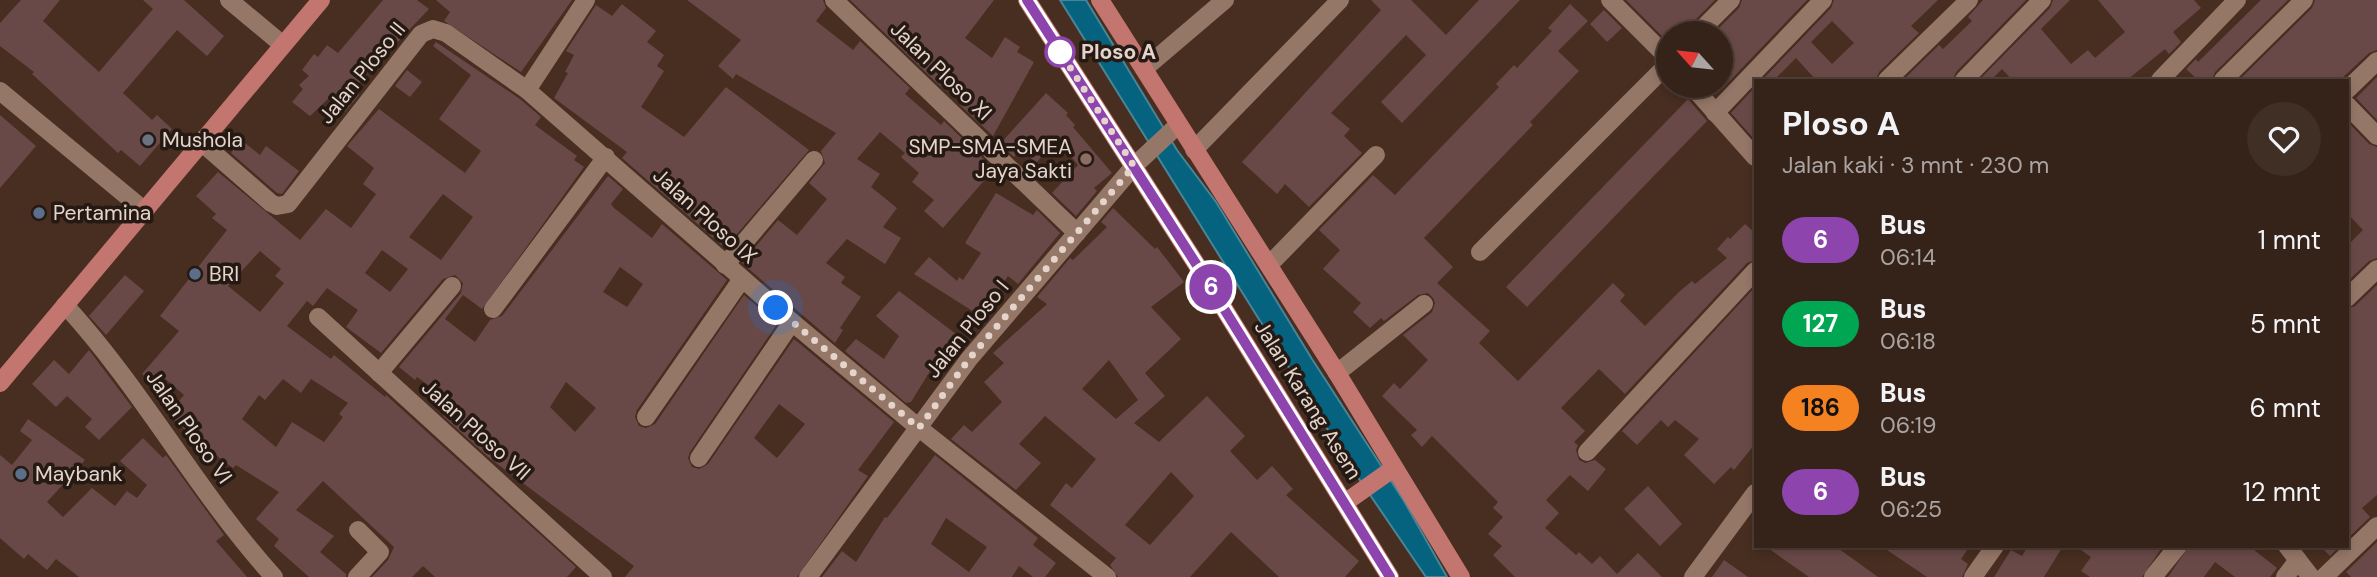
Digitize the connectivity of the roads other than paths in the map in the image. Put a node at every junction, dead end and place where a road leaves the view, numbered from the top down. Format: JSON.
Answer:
{"nodes":[{"id":1,"x":229,"y":0,"type":"edge"},
{"id":2,"x":321,"y":0,"type":"edge"},
{"id":3,"x":586,"y":0,"type":"edge"},
{"id":4,"x":834,"y":0,"type":"edge"},
{"id":5,"x":1027,"y":0,"type":"edge"},
{"id":6,"x":1225,"y":0,"type":"edge"},
{"id":7,"x":1340,"y":0,"type":"edge"},
{"id":8,"x":1610,"y":0,"type":"edge"},
{"id":9,"x":1731,"y":0,"type":"edge"},
{"id":10,"x":1823,"y":0,"type":"edge"},
{"id":11,"x":1969,"y":0,"type":"edge"},
{"id":12,"x":2042,"y":0,"type":"edge"},
{"id":13,"x":2237,"y":0,"type":"edge"},
{"id":14,"x":2304,"y":0,"type":"edge"},
{"id":15,"x":1105,"y":2,"type":"edge"},
{"id":16,"x":1710,"y":21,"type":"edge"},
{"id":17,"x":283,"y":45,"type":"junction"},
{"id":18,"x":1656,"y":46,"type":"edge"},
{"id":19,"x":2377,"y":61,"type":"edge"},
{"id":20,"x":1144,"y":69,"type":"junction"},
{"id":21,"x":1656,"y":76,"type":"edge"},
{"id":22,"x":1888,"y":79,"type":"edge"},
{"id":23,"x":1965,"y":79,"type":"edge"},
{"id":24,"x":2161,"y":79,"type":"edge"},
{"id":25,"x":2224,"y":79,"type":"edge"},
{"id":26,"x":2349,"y":88,"type":"edge"},
{"id":27,"x":527,"y":90,"type":"junction"},
{"id":28,"x":0,"y":91,"type":"edge"},
{"id":29,"x":1702,"y":98,"type":"edge"},
{"id":30,"x":2349,"y":107,"type":"edge"},
{"id":31,"x":1715,"y":113,"type":"junction"},
{"id":32,"x":1176,"y":127,"type":"junction"},
{"id":33,"x":2377,"y":136,"type":"edge"},
{"id":34,"x":201,"y":142,"type":"junction"},
{"id":35,"x":1194,"y":150,"type":"junction"},
{"id":36,"x":1376,"y":155,"type":"dead end"},
{"id":37,"x":1754,"y":156,"type":"edge"},
{"id":38,"x":606,"y":157,"type":"junction"},
{"id":39,"x":814,"y":160,"type":"dead end"},
{"id":40,"x":1138,"y":163,"type":"junction"},
{"id":41,"x":145,"y":211,"type":"junction"},
{"id":42,"x":1077,"y":233,"type":"junction"},
{"id":43,"x":1480,"y":251,"type":"dead end"},
{"id":44,"x":724,"y":265,"type":"junction"},
{"id":45,"x":1269,"y":265,"type":"junction"},
{"id":46,"x":2377,"y":269,"type":"edge"},
{"id":47,"x":1754,"y":272,"type":"edge"},
{"id":48,"x":743,"y":279,"type":"junction"},
{"id":49,"x":452,"y":286,"type":"dead end"},
{"id":50,"x":2349,"y":296,"type":"edge"},
{"id":51,"x":1424,"y":304,"type":"dead end"},
{"id":52,"x":65,"y":305,"type":"junction"},
{"id":53,"x":493,"y":309,"type":"dead end"},
{"id":54,"x":318,"y":317,"type":"dead end"},
{"id":55,"x":792,"y":322,"type":"junction"},
{"id":56,"x":379,"y":373,"type":"junction"},
{"id":57,"x":1336,"y":373,"type":"junction"},
{"id":58,"x":0,"y":383,"type":"edge"},
{"id":59,"x":646,"y":417,"type":"dead end"},
{"id":60,"x":919,"y":428,"type":"junction"},
{"id":61,"x":1587,"y":452,"type":"dead end"},
{"id":62,"x":699,"y":458,"type":"dead end"},
{"id":63,"x":1392,"y":470,"type":"junction"},
{"id":64,"x":1754,"y":494,"type":"edge"},
{"id":65,"x":1347,"y":501,"type":"junction"},
{"id":66,"x":2377,"y":526,"type":"edge"},
{"id":67,"x":359,"y":530,"type":"dead end"},
{"id":68,"x":1994,"y":548,"type":"edge"},
{"id":69,"x":2176,"y":548,"type":"edge"},
{"id":70,"x":2292,"y":553,"type":"edge"},
{"id":71,"x":274,"y":577,"type":"edge"},
{"id":72,"x":357,"y":577,"type":"edge"},
{"id":73,"x":603,"y":577,"type":"edge"},
{"id":74,"x":808,"y":577,"type":"edge"},
{"id":75,"x":1107,"y":577,"type":"edge"},
{"id":76,"x":1390,"y":577,"type":"edge"},
{"id":77,"x":1461,"y":577,"type":"edge"},
{"id":78,"x":1693,"y":577,"type":"edge"},
{"id":79,"x":1973,"y":577,"type":"edge"},
{"id":80,"x":2153,"y":577,"type":"edge"},
{"id":81,"x":2285,"y":577,"type":"edge"},
{"id":82,"x":2311,"y":577,"type":"edge"},
{"id":83,"x":2324,"y":577,"type":"edge"}],
"edges":[{"from":1,"to":17,"type":"street"},
{"from":2,"to":17,"type":"main road"},
{"from":3,"to":27,"type":"street"},
{"from":4,"to":42,"type":"street","name":"Jalan Ploso XI"},
{"from":5,"to":40,"type":"main road","name":"Jalan Karang Asem"},
{"from":6,"to":20,"type":"street"},
{"from":7,"to":35,"type":"street"},
{"from":8,"to":18,"type":"street"},
{"from":9,"to":16,"type":"street"},
{"from":10,"to":31,"type":"street"},
{"from":11,"to":22,"type":"street"},
{"from":12,"to":23,"type":"street"},
{"from":13,"to":24,"type":"street"},
{"from":14,"to":25,"type":"street"},
{"from":15,"to":20,"type":"main road","name":"Jalan Karang Asem"},
{"from":17,"to":34,"type":"main road"},
{"from":19,"to":26,"type":"street"},
{"from":20,"to":32,"type":"main road","name":"Jalan Karang Asem"},
{"from":21,"to":43,"type":"street"},
{"from":27,"to":34,"type":"street","name":"Jalan Ploso II"},
{"from":27,"to":38,"type":"street","name":"Jalan Ploso IX"},
{"from":28,"to":41,"type":"street"},
{"from":29,"to":31,"type":"street"},
{"from":30,"to":33,"type":"street"},
{"from":31,"to":37,"type":"street"},
{"from":32,"to":35,"type":"main road","name":"Jalan Karang Asem"},
{"from":32,"to":40,"type":"street","name":"Jalan Ploso I"},
{"from":34,"to":41,"type":"main road"},
{"from":35,"to":45,"type":"main road","name":"Jalan Karang Asem"},
{"from":36,"to":45,"type":"street"},
{"from":38,"to":44,"type":"street","name":"Jalan Ploso IX"},
{"from":38,"to":53,"type":"street"},
{"from":39,"to":44,"type":"street"},
{"from":40,"to":42,"type":"street","name":"Jalan Ploso I"},
{"from":40,"to":65,"type":"main road","name":"Jalan Karang Asem"},
{"from":41,"to":52,"type":"main road"},
{"from":42,"to":60,"type":"street","name":"Jalan Ploso I"},
{"from":44,"to":48,"type":"street","name":"Jalan Ploso IX"},
{"from":45,"to":57,"type":"main road","name":"Jalan Karang Asem"},
{"from":46,"to":50,"type":"street"},
{"from":47,"to":61,"type":"street"},
{"from":48,"to":55,"type":"street","name":"Jalan Ploso IX"},
{"from":48,"to":59,"type":"street"},
{"from":49,"to":56,"type":"street"},
{"from":51,"to":57,"type":"street"},
{"from":52,"to":58,"type":"main road"},
{"from":52,"to":71,"type":"street","name":"Jalan Ploso VI"},
{"from":54,"to":56,"type":"street","name":"Jalan Ploso VII"},
{"from":55,"to":60,"type":"street","name":"Jalan Ploso IX"},
{"from":55,"to":62,"type":"street"},
{"from":56,"to":73,"type":"street","name":"Jalan Ploso VII"},
{"from":57,"to":63,"type":"main road","name":"Jalan Karang Asem"},
{"from":60,"to":74,"type":"street","name":"Jalan Ploso I"},
{"from":60,"to":75,"type":"street","name":"Jalan Ploso IX"},
{"from":63,"to":65,"type":"main road"},
{"from":63,"to":77,"type":"main road","name":"Jalan Karang Asem"},
{"from":64,"to":78,"type":"street"},
{"from":65,"to":76,"type":"main road","name":"Jalan Karang Asem"},
{"from":66,"to":83,"type":"street"},
{"from":67,"to":72,"type":"street"},
{"from":68,"to":79,"type":"street"},
{"from":69,"to":80,"type":"street"},
{"from":70,"to":81,"type":"street"},
{"from":70,"to":82,"type":"street"}]}
